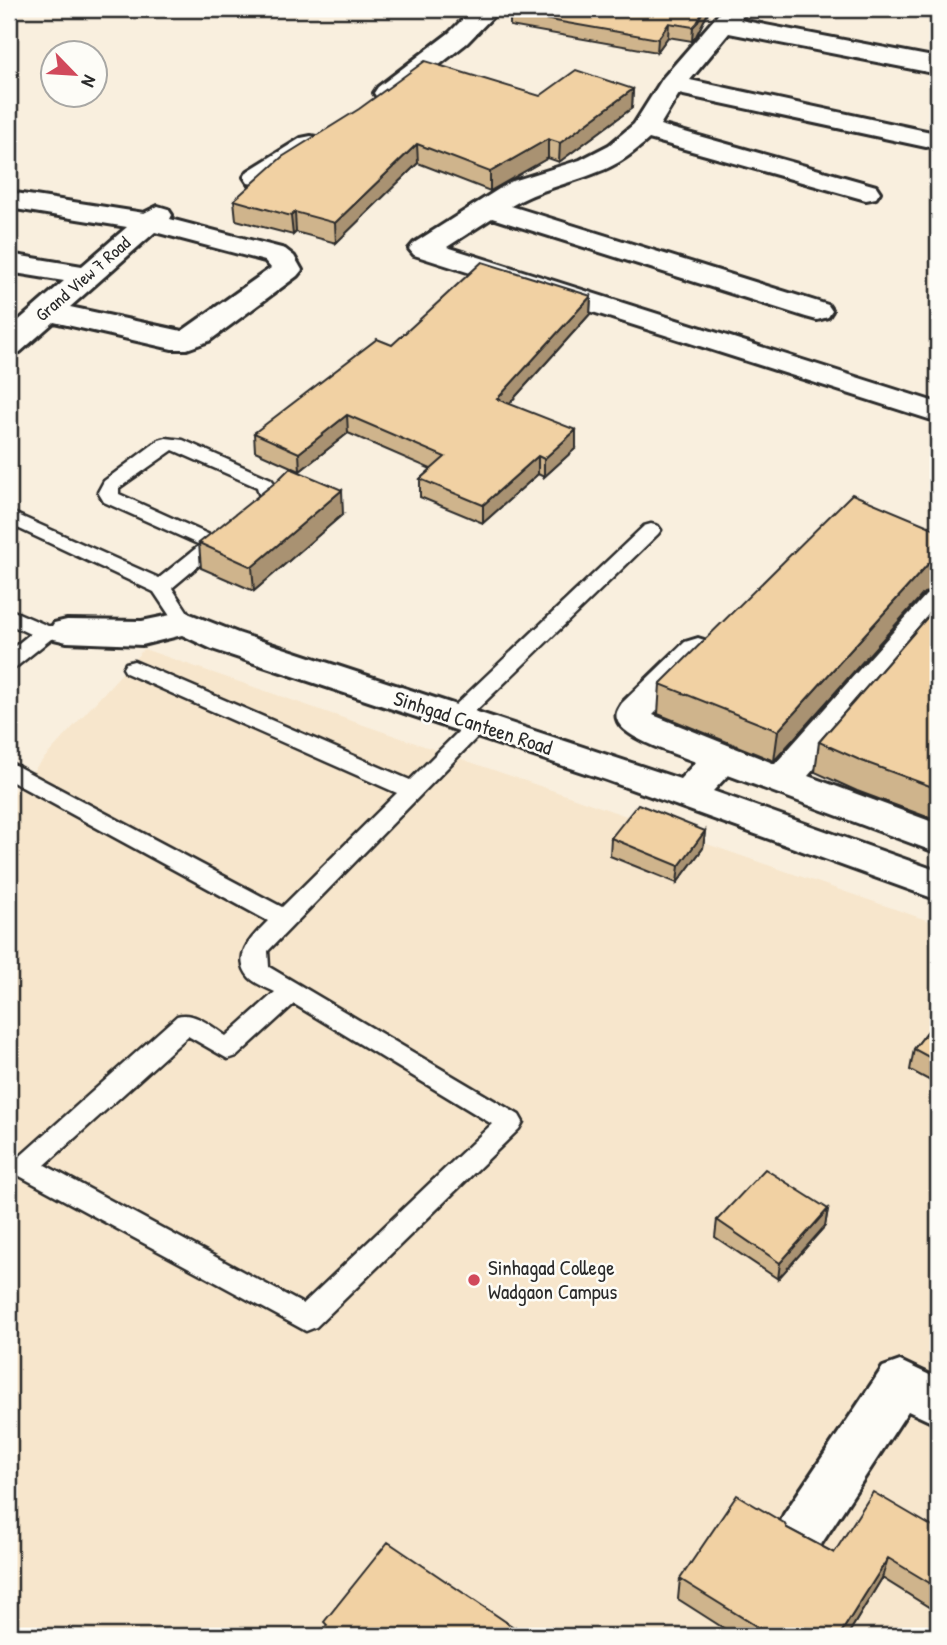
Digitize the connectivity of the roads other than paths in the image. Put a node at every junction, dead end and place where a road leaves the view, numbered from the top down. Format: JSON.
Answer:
{"nodes":[{"id":1,"x":487,"y":9,"type":"edge"},
{"id":2,"x":731,"y":17,"type":"edge"},
{"id":3,"x":938,"y":66,"type":"edge"},
{"id":4,"x":672,"y":84,"type":"junction"},
{"id":5,"x":363,"y":113,"type":"edge"},
{"id":6,"x":644,"y":129,"type":"junction"},
{"id":7,"x":328,"y":134,"type":"edge"},
{"id":8,"x":926,"y":139,"type":"dead end"},
{"id":9,"x":258,"y":177,"type":"edge"},
{"id":10,"x":866,"y":192,"type":"dead end"},
{"id":11,"x":9,"y":200,"type":"edge"},
{"id":12,"x":488,"y":208,"type":"junction"},
{"id":13,"x":154,"y":218,"type":"junction"},
{"id":14,"x":9,"y":262,"type":"edge"},
{"id":15,"x":86,"y":276,"type":"junction"},
{"id":16,"x":46,"y":311,"type":"junction"},
{"id":17,"x":817,"y":311,"type":"dead end"},
{"id":18,"x":9,"y":345,"type":"edge"},
{"id":19,"x":938,"y":412,"type":"edge"},
{"id":20,"x":9,"y":517,"type":"edge"},
{"id":21,"x":651,"y":530,"type":"dead end"},
{"id":22,"x":214,"y":544,"type":"junction"},
{"id":23,"x":161,"y":587,"type":"junction"},
{"id":24,"x":938,"y":603,"type":"edge"},
{"id":25,"x":9,"y":616,"type":"edge"},
{"id":26,"x":185,"y":623,"type":"junction"},
{"id":27,"x":721,"y":626,"type":"edge"},
{"id":28,"x":56,"y":632,"type":"junction"},
{"id":29,"x":9,"y":662,"type":"edge"},
{"id":30,"x":134,"y":668,"type":"dead end"},
{"id":31,"x":467,"y":722,"type":"junction"},
{"id":32,"x":722,"y":758,"type":"junction"},
{"id":33,"x":9,"y":770,"type":"edge"},
{"id":34,"x":782,"y":781,"type":"junction"},
{"id":35,"x":412,"y":790,"type":"junction"},
{"id":36,"x":687,"y":795,"type":"junction"},
{"id":37,"x":938,"y":839,"type":"edge"},
{"id":38,"x":938,"y":886,"type":"edge"},
{"id":39,"x":282,"y":918,"type":"junction"},
{"id":40,"x":292,"y":991,"type":"junction"},
{"id":41,"x":938,"y":1404,"type":"edge"},
{"id":42,"x":802,"y":1530,"type":"dead end"}],
"edges":[{"from":1,"to":5,"type":"street"},
{"from":2,"to":3,"type":"street"},
{"from":2,"to":4,"type":"street"},
{"from":4,"to":6,"type":"street"},
{"from":4,"to":8,"type":"street"},
{"from":6,"to":10,"type":"street"},
{"from":6,"to":12,"type":"street"},
{"from":7,"to":9,"type":"street"},
{"from":11,"to":13,"type":"street"},
{"from":12,"to":17,"type":"street"},
{"from":12,"to":19,"type":"street"},
{"from":13,"to":15,"type":"street","name":"Grand View 7 Road"},
{"from":13,"to":16,"type":"street"},
{"from":14,"to":15,"type":"street"},
{"from":15,"to":16,"type":"street","name":"Grand View 7 Road"},
{"from":16,"to":18,"type":"street","name":"Grand View 7 Road"},
{"from":20,"to":23,"type":"lane"},
{"from":21,"to":31,"type":"lane"},
{"from":22,"to":22,"type":"lane"},
{"from":22,"to":23,"type":"lane"},
{"from":23,"to":26,"type":"lane"},
{"from":24,"to":34,"type":"street"},
{"from":25,"to":28,"type":"lane"},
{"from":26,"to":28,"type":"street"},
{"from":26,"to":31,"type":"street","name":"Sinhgad Canteen Road"},
{"from":27,"to":32,"type":"street"},
{"from":28,"to":29,"type":"lane"},
{"from":30,"to":35,"type":"lane"},
{"from":31,"to":35,"type":"lane"},
{"from":31,"to":36,"type":"street","name":"Sinhgad Canteen Road"},
{"from":32,"to":34,"type":"street"},
{"from":32,"to":36,"type":"street"},
{"from":33,"to":39,"type":"lane"},
{"from":34,"to":37,"type":"street"},
{"from":35,"to":39,"type":"lane"},
{"from":36,"to":38,"type":"street","name":"Sinhgad Canteen Road"},
{"from":39,"to":40,"type":"lane"},
{"from":40,"to":40,"type":"lane"},
{"from":41,"to":42,"type":"street"}]}
